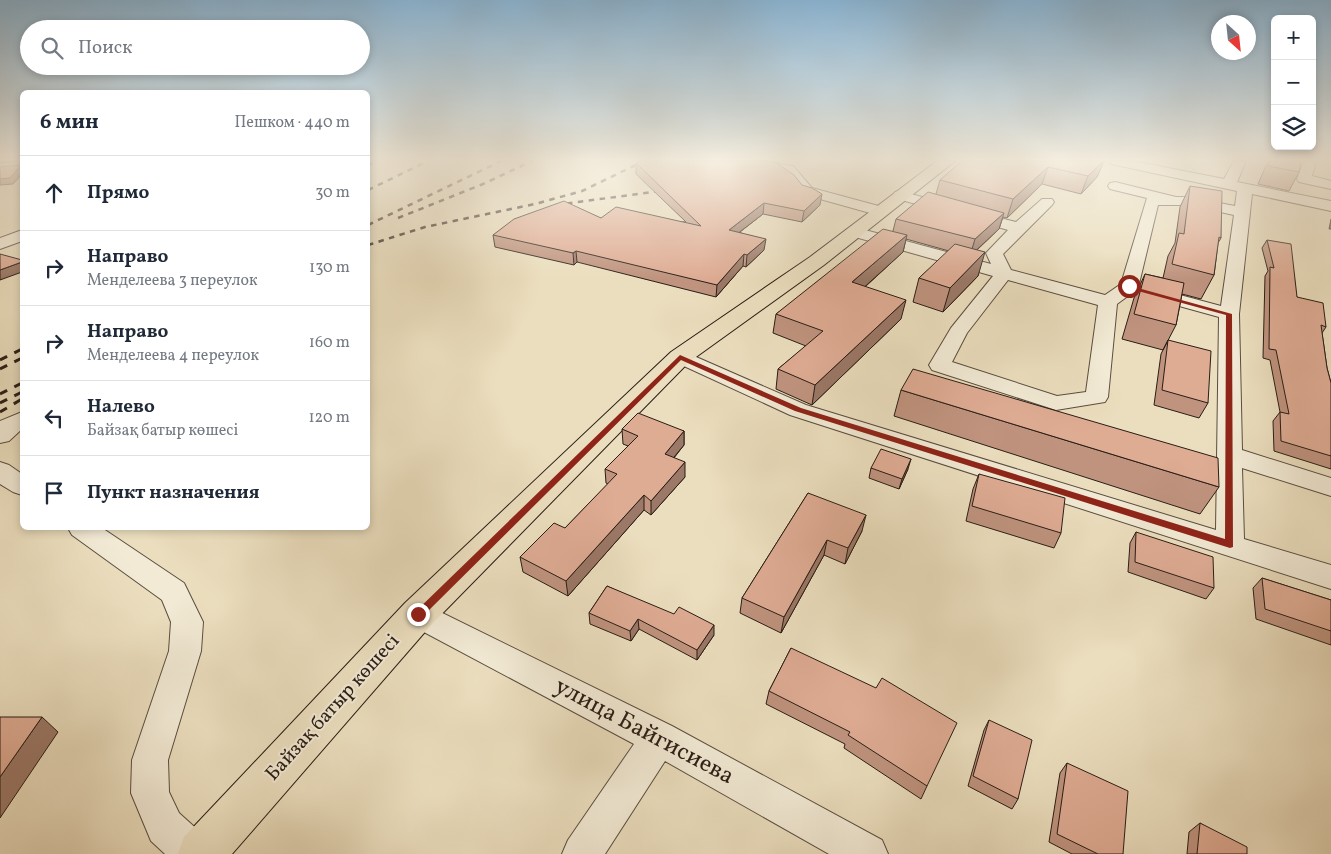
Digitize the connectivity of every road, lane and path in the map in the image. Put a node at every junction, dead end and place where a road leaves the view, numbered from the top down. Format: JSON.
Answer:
{"nodes":[{"id":1,"x":875,"y":201,"type":"edge"},
{"id":2,"x":893,"y":201,"type":"edge"},
{"id":3,"x":1179,"y":201,"type":"joint"},
{"id":4,"x":1240,"y":201,"type":"edge"},
{"id":5,"x":1305,"y":201,"type":"edge"},
{"id":6,"x":1047,"y":202,"type":"dead end"},
{"id":7,"x":890,"y":203,"type":"junction"},
{"id":8,"x":1331,"y":206,"type":"edge"},
{"id":9,"x":1242,"y":212,"type":"junction"},
{"id":10,"x":964,"y":213,"type":"edge"},
{"id":11,"x":992,"y":220,"type":"edge"},
{"id":12,"x":1019,"y":228,"type":"junction"},
{"id":13,"x":854,"y":232,"type":"junction"},
{"id":14,"x":20,"y":236,"type":"edge"},
{"id":15,"x":0,"y":244,"type":"edge"},
{"id":16,"x":1004,"y":273,"type":"junction"},
{"id":17,"x":1129,"y":286,"type":"junction"},
{"id":18,"x":1108,"y":302,"type":"junction"},
{"id":19,"x":1229,"y":314,"type":"junction"},
{"id":20,"x":680,"y":357,"type":"junction"},
{"id":21,"x":20,"y":420,"type":"edge"},
{"id":22,"x":0,"y":435,"type":"edge"},
{"id":23,"x":1230,"y":456,"type":"junction"},
{"id":24,"x":0,"y":471,"type":"edge"},
{"id":25,"x":20,"y":485,"type":"edge"},
{"id":26,"x":1331,"y":487,"type":"edge"},
{"id":27,"x":85,"y":530,"type":"edge"},
{"id":28,"x":1230,"y":544,"type":"junction"},
{"id":29,"x":1331,"y":577,"type":"edge"},
{"id":30,"x":418,"y":614,"type":"junction"},
{"id":31,"x":659,"y":738,"type":"junction"},
{"id":32,"x":195,"y":854,"type":"edge"},
{"id":33,"x":201,"y":854,"type":"edge"},
{"id":34,"x":582,"y":854,"type":"edge"},
{"id":35,"x":868,"y":854,"type":"edge"}],
"edges":[{"from":1,"to":7,"type":"street"},
{"from":2,"to":7,"type":"main road","name":"Байзақ батыр көшесі"},
{"from":3,"to":9,"type":"street"},
{"from":3,"to":17,"type":"street"},
{"from":4,"to":9,"type":"street"},
{"from":5,"to":8,"type":"street"},
{"from":6,"to":12,"type":"street"},
{"from":7,"to":10,"type":"street"},
{"from":7,"to":13,"type":"main road","name":"Байзақ батыр көшесі"},
{"from":9,"to":19,"type":"street"},
{"from":11,"to":12,"type":"street"},
{"from":12,"to":16,"type":"street"},
{"from":13,"to":16,"type":"street"},
{"from":13,"to":20,"type":"main road","name":"Байзақ батыр көшесі"},
{"from":14,"to":15,"type":"street"},
{"from":16,"to":18,"type":"street"},
{"from":16,"to":18,"type":"street"},
{"from":17,"to":18,"type":"street"},
{"from":17,"to":19,"type":"street"},
{"from":19,"to":23,"type":"street"},
{"from":20,"to":28,"type":"street"},
{"from":20,"to":30,"type":"main road","name":"Байзақ батыр көшесі"},
{"from":21,"to":22,"type":"street"},
{"from":23,"to":26,"type":"street"},
{"from":23,"to":28,"type":"street"},
{"from":24,"to":25,"type":"street"},
{"from":27,"to":32,"type":"street"},
{"from":28,"to":29,"type":"street"},
{"from":30,"to":31,"type":"street","name":"улица Байгисиева"},
{"from":30,"to":33,"type":"main road","name":"Байзақ батыр көшесі"},
{"from":31,"to":34,"type":"street"},
{"from":31,"to":35,"type":"street","name":"улица Байгисиева"}]}
